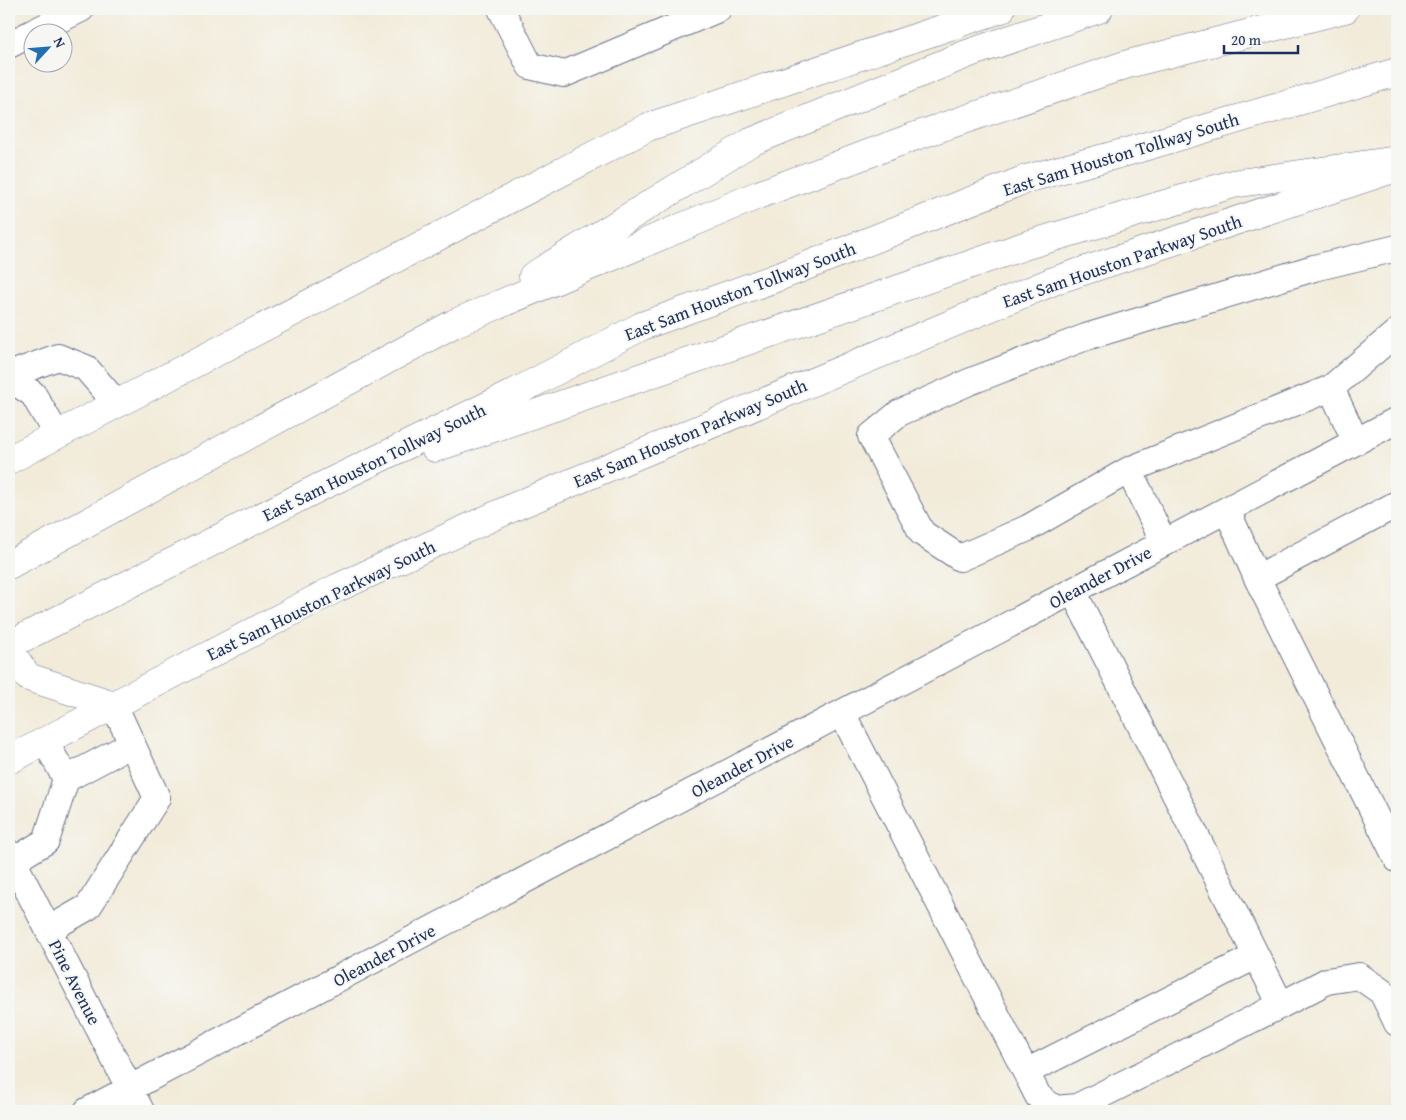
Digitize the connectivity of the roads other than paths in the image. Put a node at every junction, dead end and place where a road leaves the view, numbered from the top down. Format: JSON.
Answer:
{"nodes":[{"id":1,"x":82,"y":9,"type":"edge"},
{"id":2,"x":501,"y":9,"type":"edge"},
{"id":3,"x":718,"y":9,"type":"edge"},
{"id":4,"x":1001,"y":9,"type":"edge"},
{"id":5,"x":1099,"y":9,"type":"edge"},
{"id":6,"x":1345,"y":9,"type":"edge"},
{"id":7,"x":55,"y":22,"type":"edge"},
{"id":8,"x":22,"y":38,"type":"edge"},
{"id":9,"x":9,"y":45,"type":"edge"},
{"id":10,"x":1397,"y":72,"type":"edge"},
{"id":11,"x":1397,"y":160,"type":"edge"},
{"id":12,"x":1397,"y":167,"type":"edge"},
{"id":13,"x":1397,"y":248,"type":"edge"},
{"id":14,"x":455,"y":323,"type":"junction"},
{"id":15,"x":1397,"y":332,"type":"edge"},
{"id":16,"x":9,"y":376,"type":"edge"},
{"id":17,"x":1331,"y":388,"type":"junction"},
{"id":18,"x":117,"y":404,"type":"junction"},
{"id":19,"x":1397,"y":420,"type":"edge"},
{"id":20,"x":57,"y":435,"type":"junction"},
{"id":21,"x":1356,"y":442,"type":"junction"},
{"id":22,"x":9,"y":460,"type":"edge"},
{"id":23,"x":1129,"y":470,"type":"junction"},
{"id":24,"x":320,"y":487,"type":"junction"},
{"id":25,"x":1397,"y":504,"type":"edge"},
{"id":26,"x":1227,"y":510,"type":"junction"},
{"id":27,"x":1164,"y":543,"type":"junction"},
{"id":28,"x":9,"y":565,"type":"edge"},
{"id":29,"x":1257,"y":578,"type":"junction"},
{"id":30,"x":1073,"y":591,"type":"junction"},
{"id":31,"x":9,"y":645,"type":"edge"},
{"id":32,"x":9,"y":650,"type":"edge"},
{"id":33,"x":114,"y":705,"type":"junction"},
{"id":34,"x":842,"y":714,"type":"junction"},
{"id":35,"x":46,"y":741,"type":"junction"},
{"id":36,"x":132,"y":744,"type":"junction"},
{"id":37,"x":9,"y":760,"type":"edge"},
{"id":38,"x":66,"y":779,"type":"junction"},
{"id":39,"x":11,"y":857,"type":"edge"},
{"id":40,"x":1397,"y":858,"type":"edge"},
{"id":41,"x":48,"y":930,"type":"junction"},
{"id":42,"x":1256,"y":956,"type":"junction"},
{"id":43,"x":1281,"y":1005,"type":"junction"},
{"id":44,"x":1397,"y":1023,"type":"edge"},
{"id":45,"x":1026,"y":1072,"type":"junction"},
{"id":46,"x":135,"y":1100,"type":"edge"},
{"id":47,"x":87,"y":1111,"type":"edge"}],
"edges":[{"from":1,"to":7,"type":"street"},
{"from":2,"to":3,"type":"street"},
{"from":4,"to":18,"type":"main road"},
{"from":5,"to":14,"type":"main road"},
{"from":6,"to":14,"type":"main road"},
{"from":8,"to":9,"type":"street"},
{"from":10,"to":24,"type":"main road","name":"East Sam Houston Tollway South"},
{"from":11,"to":24,"type":"main road"},
{"from":12,"to":33,"type":"main road","name":"East Sam Houston Parkway South"},
{"from":13,"to":23,"type":"street"},
{"from":14,"to":28,"type":"main road"},
{"from":15,"to":17,"type":"street"},
{"from":16,"to":18,"type":"street"},
{"from":16,"to":20,"type":"street"},
{"from":17,"to":21,"type":"street"},
{"from":17,"to":23,"type":"street"},
{"from":18,"to":20,"type":"main road"},
{"from":19,"to":21,"type":"street","name":"Oleander Drive"},
{"from":20,"to":22,"type":"main road"},
{"from":21,"to":26,"type":"street","name":"Oleander Drive"},
{"from":23,"to":27,"type":"street"},
{"from":24,"to":31,"type":"main road","name":"East Sam Houston Tollway South"},
{"from":25,"to":29,"type":"street"},
{"from":26,"to":27,"type":"street","name":"Oleander Drive"},
{"from":26,"to":29,"type":"street"},
{"from":27,"to":30,"type":"street","name":"Oleander Drive"},
{"from":29,"to":40,"type":"street"},
{"from":30,"to":34,"type":"street","name":"Oleander Drive"},
{"from":30,"to":42,"type":"street"},
{"from":32,"to":33,"type":"main road"},
{"from":33,"to":35,"type":"main road","name":"East Sam Houston Parkway South"},
{"from":33,"to":36,"type":"street"},
{"from":34,"to":45,"type":"street"},
{"from":34,"to":46,"type":"street","name":"Oleander Drive"},
{"from":35,"to":37,"type":"main road","name":"East Sam Houston Parkway South"},
{"from":35,"to":38,"type":"street"},
{"from":36,"to":38,"type":"street"},
{"from":36,"to":41,"type":"street"},
{"from":38,"to":39,"type":"street"},
{"from":39,"to":41,"type":"street","name":"Pine Avenue"},
{"from":41,"to":46,"type":"street","name":"Pine Avenue"},
{"from":42,"to":43,"type":"street"},
{"from":42,"to":45,"type":"street"},
{"from":43,"to":44,"type":"street"},
{"from":43,"to":45,"type":"street"},
{"from":46,"to":47,"type":"street","name":"Oleander Drive"}]}
